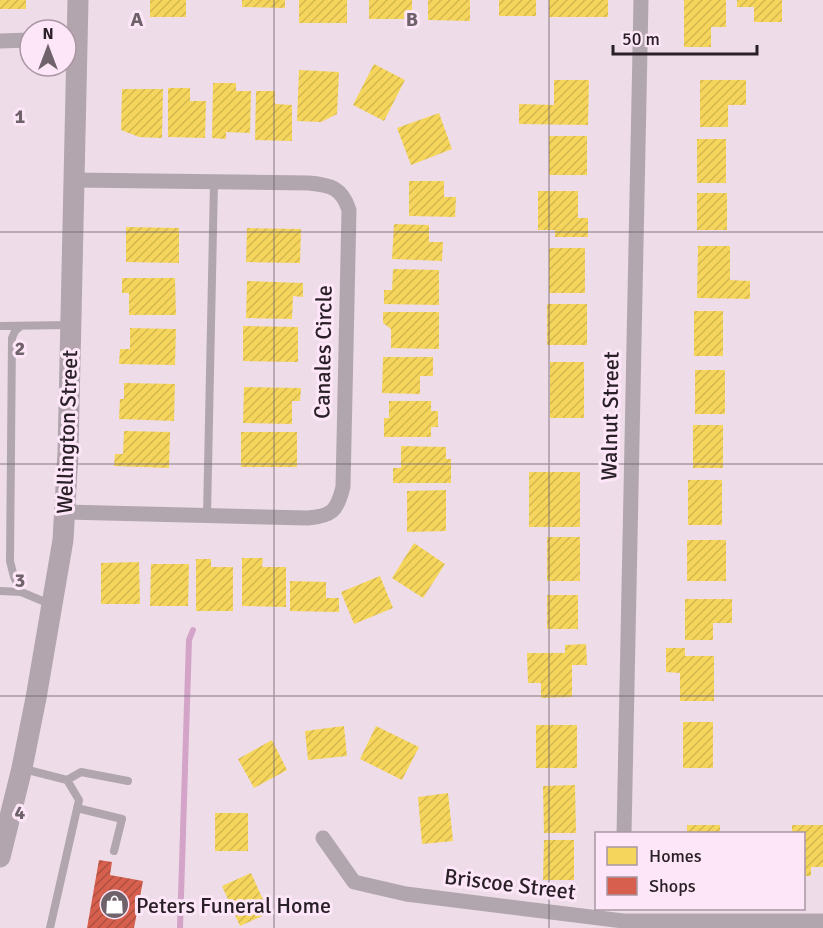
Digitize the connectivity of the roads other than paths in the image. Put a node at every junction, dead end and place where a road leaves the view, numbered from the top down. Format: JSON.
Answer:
{"nodes":[{"id":1,"x":78,"y":0,"type":"edge"},
{"id":2,"x":642,"y":0,"type":"edge"},
{"id":3,"x":75,"y":18,"type":"edge"},
{"id":4,"x":18,"y":40,"type":"edge"},
{"id":5,"x":0,"y":41,"type":"edge"},
{"id":6,"x":73,"y":78,"type":"edge"},
{"id":7,"x":74,"y":180,"type":"junction"},
{"id":8,"x":214,"y":182,"type":"junction"},
{"id":9,"x":71,"y":325,"type":"junction"},
{"id":10,"x":0,"y":326,"type":"edge"},
{"id":11,"x":21,"y":326,"type":"junction"},
{"id":12,"x":64,"y":512,"type":"junction"},
{"id":13,"x":207,"y":516,"type":"junction"},
{"id":14,"x":0,"y":591,"type":"edge"},
{"id":15,"x":21,"y":592,"type":"junction"},
{"id":16,"x":52,"y":604,"type":"junction"},
{"id":17,"x":22,"y":768,"type":"junction"},
{"id":18,"x":68,"y":780,"type":"junction"},
{"id":19,"x":128,"y":781,"type":"dead end"},
{"id":20,"x":77,"y":808,"type":"junction"},
{"id":21,"x":624,"y":832,"type":"edge"},
{"id":22,"x":323,"y":838,"type":"dead end"},
{"id":23,"x":114,"y":851,"type":"dead end"},
{"id":24,"x":0,"y":857,"type":"edge"},
{"id":25,"x":623,"y":919,"type":"edge"},
{"id":26,"x":823,"y":921,"type":"edge"},
{"id":27,"x":50,"y":928,"type":"edge"}],
"edges":[{"from":1,"to":3,"type":"street","name":"Wellington Street"},
{"from":2,"to":21,"type":"street","name":"Walnut Street"},
{"from":4,"to":5,"type":"street"},
{"from":6,"to":7,"type":"street","name":"Wellington Street"},
{"from":7,"to":8,"type":"street","name":"Canales Circle"},
{"from":7,"to":9,"type":"street","name":"Wellington Street"},
{"from":8,"to":13,"type":"lane"},
{"from":8,"to":13,"type":"street","name":"Canales Circle"},
{"from":9,"to":11,"type":"lane"},
{"from":9,"to":12,"type":"street","name":"Wellington Street"},
{"from":10,"to":11,"type":"lane"},
{"from":11,"to":15,"type":"lane"},
{"from":12,"to":13,"type":"street","name":"Canales Circle"},
{"from":12,"to":16,"type":"street","name":"Wellington Street"},
{"from":14,"to":15,"type":"lane"},
{"from":15,"to":16,"type":"lane"},
{"from":16,"to":17,"type":"street","name":"Wellington Street"},
{"from":17,"to":18,"type":"lane"},
{"from":17,"to":24,"type":"street","name":"Wellington Street"},
{"from":18,"to":19,"type":"lane"},
{"from":18,"to":20,"type":"lane"},
{"from":20,"to":23,"type":"lane"},
{"from":20,"to":27,"type":"lane"},
{"from":22,"to":25,"type":"street","name":"Briscoe Street"},
{"from":25,"to":26,"type":"street","name":"Briscoe Street"}]}
